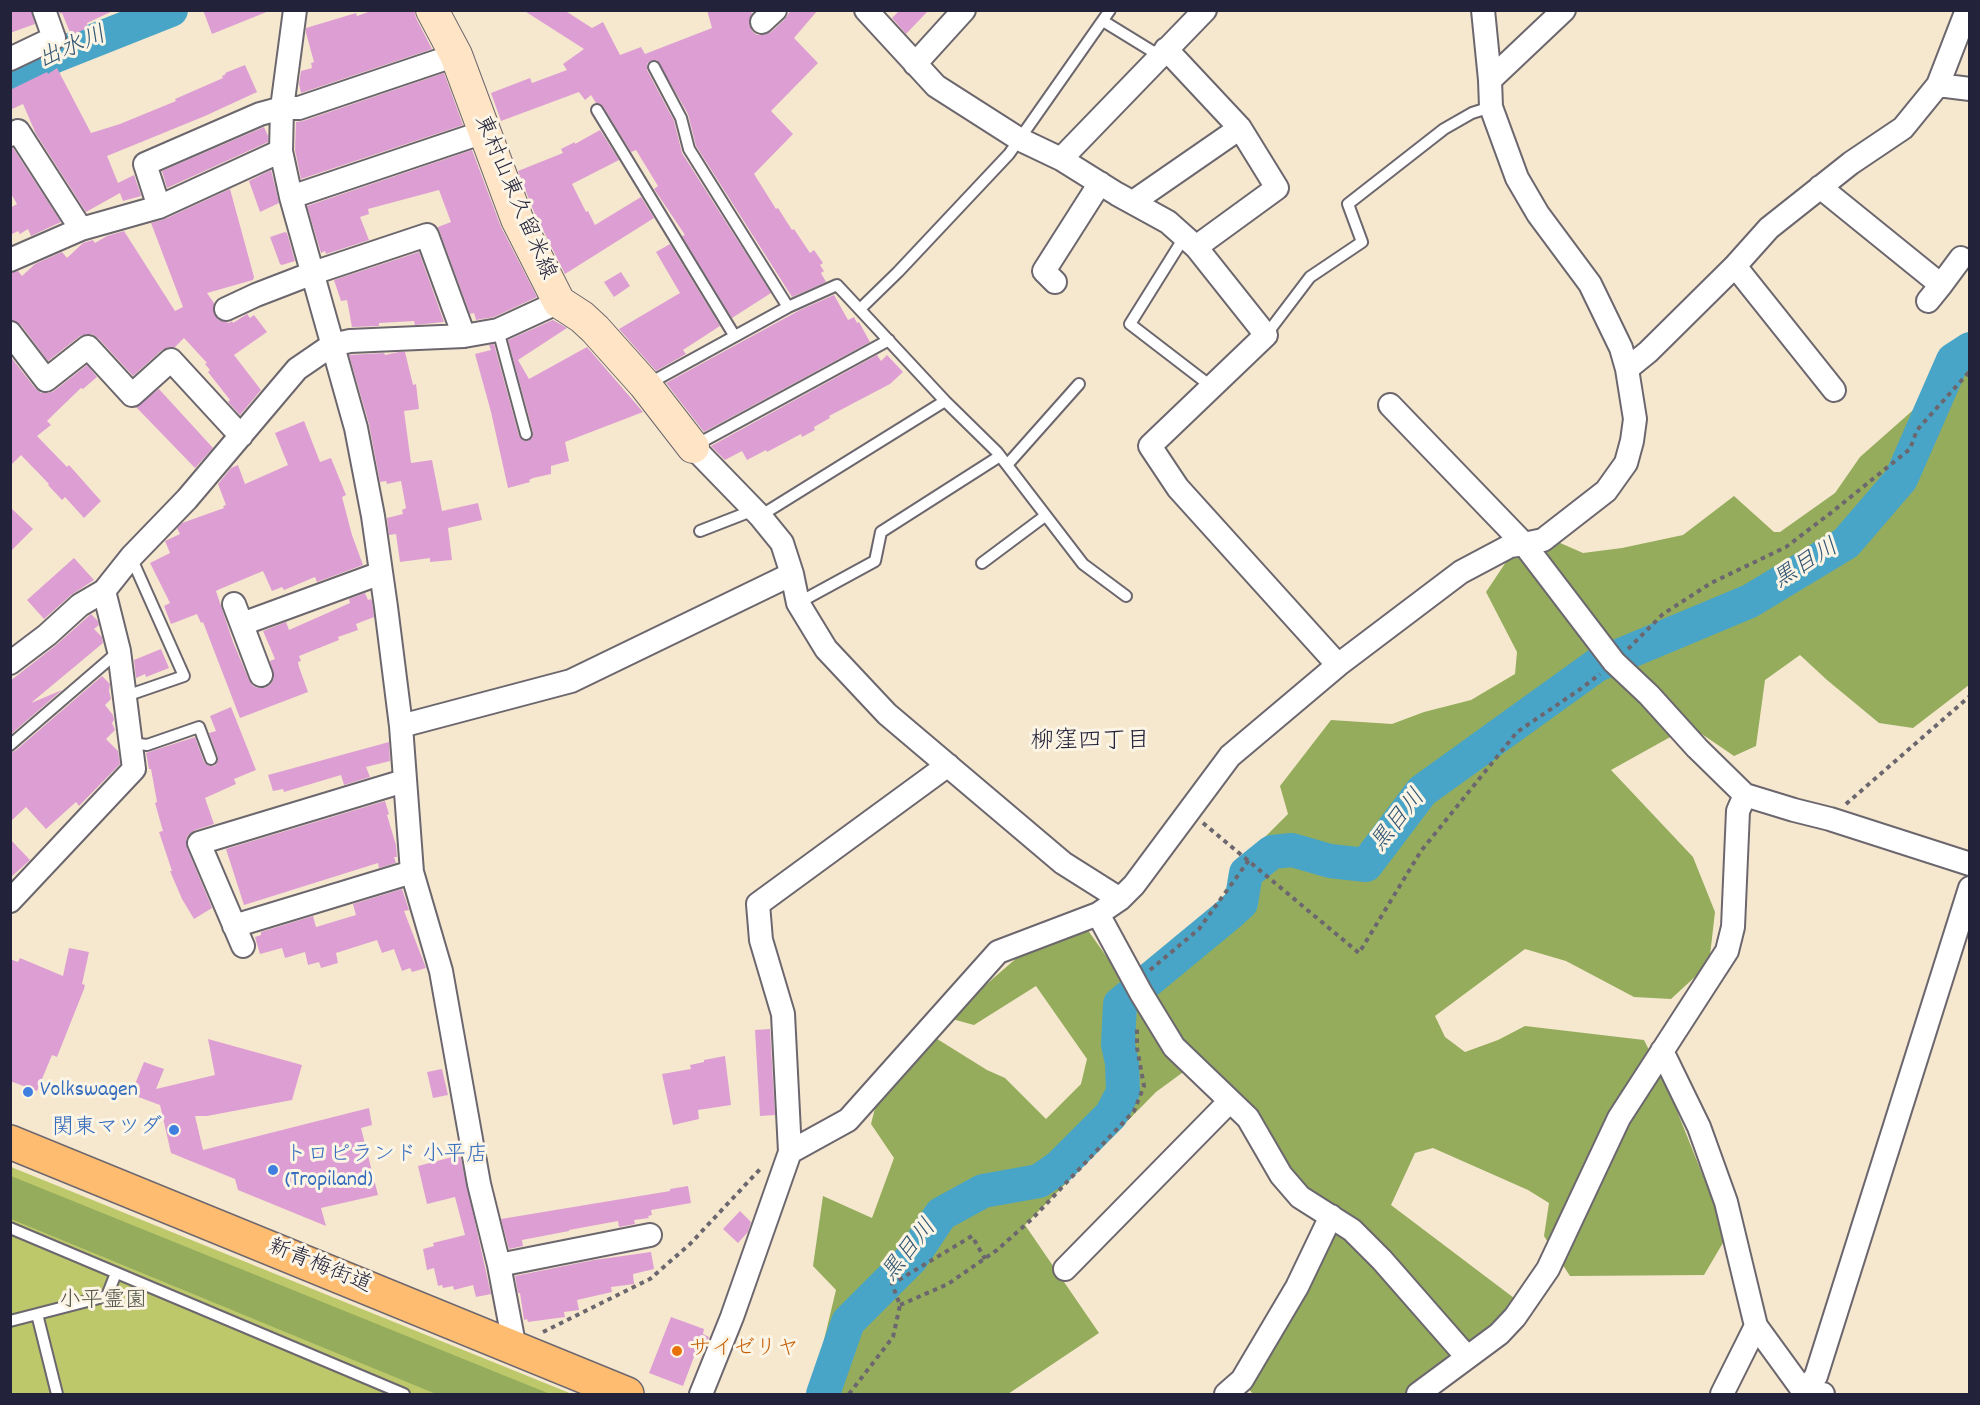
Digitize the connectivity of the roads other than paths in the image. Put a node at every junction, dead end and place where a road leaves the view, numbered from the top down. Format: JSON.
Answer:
{"nodes":[{"id":1,"x":44,"y":10,"type":"edge"},
{"id":2,"x":295,"y":10,"type":"edge"},
{"id":3,"x":432,"y":10,"type":"edge"},
{"id":4,"x":866,"y":10,"type":"edge"},
{"id":5,"x":964,"y":10,"type":"edge"},
{"id":6,"x":1110,"y":10,"type":"edge"},
{"id":7,"x":1205,"y":10,"type":"edge"},
{"id":8,"x":1482,"y":10,"type":"edge"},
{"id":9,"x":1564,"y":10,"type":"edge"},
{"id":10,"x":1967,"y":10,"type":"edge"},
{"id":11,"x":1103,"y":21,"type":"junction"},
{"id":12,"x":1163,"y":53,"type":"junction"},
{"id":13,"x":456,"y":55,"type":"junction"},
{"id":14,"x":10,"y":59,"type":"edge"},
{"id":15,"x":915,"y":64,"type":"junction"},
{"id":16,"x":654,"y":67,"type":"dead end"},
{"id":17,"x":1490,"y":80,"type":"junction"},
{"id":18,"x":1938,"y":86,"type":"junction"},
{"id":19,"x":1970,"y":89,"type":"edge"},
{"id":20,"x":1491,"y":107,"type":"junction"},
{"id":21,"x":282,"y":108,"type":"junction"},
{"id":22,"x":597,"y":110,"type":"dead end"},
{"id":23,"x":1240,"y":128,"type":"junction"},
{"id":24,"x":483,"y":132,"type":"junction"},
{"id":25,"x":10,"y":135,"type":"edge"},
{"id":26,"x":1019,"y":139,"type":"junction"},
{"id":27,"x":281,"y":152,"type":"junction"},
{"id":28,"x":1061,"y":159,"type":"junction"},
{"id":29,"x":1100,"y":183,"type":"junction"},
{"id":30,"x":1820,"y":187,"type":"junction"},
{"id":31,"x":291,"y":197,"type":"junction"},
{"id":32,"x":1133,"y":202,"type":"junction"},
{"id":33,"x":159,"y":207,"type":"junction"},
{"id":34,"x":81,"y":229,"type":"junction"},
{"id":35,"x":1190,"y":242,"type":"junction"},
{"id":36,"x":1961,"y":258,"type":"dead end"},
{"id":37,"x":10,"y":260,"type":"edge"},
{"id":38,"x":1735,"y":266,"type":"junction"},
{"id":39,"x":313,"y":273,"type":"junction"},
{"id":40,"x":1055,"y":282,"type":"dead end"},
{"id":41,"x":559,"y":302,"type":"junction"},
{"id":42,"x":788,"y":307,"type":"junction"},
{"id":43,"x":226,"y":309,"type":"dead end"},
{"id":44,"x":860,"y":309,"type":"junction"},
{"id":45,"x":498,"y":330,"type":"junction"},
{"id":46,"x":10,"y":333,"type":"edge"},
{"id":47,"x":734,"y":335,"type":"junction"},
{"id":48,"x":1266,"y":335,"type":"junction"},
{"id":49,"x":464,"y":336,"type":"junction"},
{"id":50,"x":889,"y":340,"type":"junction"},
{"id":51,"x":332,"y":345,"type":"junction"},
{"id":52,"x":1628,"y":369,"type":"junction"},
{"id":53,"x":1080,"y":384,"type":"dead end"},
{"id":54,"x":645,"y":385,"type":"junction"},
{"id":55,"x":1212,"y":387,"type":"junction"},
{"id":56,"x":1834,"y":390,"type":"dead end"},
{"id":57,"x":945,"y":401,"type":"junction"},
{"id":58,"x":1390,"y":405,"type":"dead end"},
{"id":59,"x":526,"y":434,"type":"dead end"},
{"id":60,"x":241,"y":436,"type":"junction"},
{"id":61,"x":693,"y":447,"type":"junction"},
{"id":62,"x":1003,"y":460,"type":"junction"},
{"id":63,"x":757,"y":513,"type":"junction"},
{"id":64,"x":1045,"y":516,"type":"junction"},
{"id":65,"x":700,"y":531,"type":"dead end"},
{"id":66,"x":1524,"y":544,"type":"junction"},
{"id":67,"x":131,"y":557,"type":"junction"},
{"id":68,"x":982,"y":563,"type":"dead end"},
{"id":69,"x":381,"y":573,"type":"junction"},
{"id":70,"x":792,"y":574,"type":"junction"},
{"id":71,"x":104,"y":591,"type":"junction"},
{"id":72,"x":1126,"y":596,"type":"dead end"},
{"id":73,"x":798,"y":603,"type":"junction"},
{"id":74,"x":119,"y":651,"type":"junction"},
{"id":75,"x":10,"y":663,"type":"edge"},
{"id":76,"x":1338,"y":665,"type":"junction"},
{"id":77,"x":261,"y":675,"type":"dead end"},
{"id":78,"x":126,"y":696,"type":"junction"},
{"id":79,"x":401,"y":726,"type":"junction"},
{"id":80,"x":131,"y":743,"type":"junction"},
{"id":81,"x":10,"y":745,"type":"edge"},
{"id":82,"x":211,"y":759,"type":"dead end"},
{"id":83,"x":948,"y":765,"type":"junction"},
{"id":84,"x":404,"y":782,"type":"junction"},
{"id":85,"x":1745,"y":795,"type":"junction"},
{"id":86,"x":1970,"y":864,"type":"edge"},
{"id":87,"x":412,"y":872,"type":"junction"},
{"id":88,"x":1970,"y":888,"type":"edge"},
{"id":89,"x":1120,"y":899,"type":"junction"},
{"id":90,"x":10,"y":901,"type":"edge"},
{"id":91,"x":1098,"y":914,"type":"junction"},
{"id":92,"x":1662,"y":1051,"type":"junction"},
{"id":93,"x":1230,"y":1101,"type":"junction"},
{"id":94,"x":10,"y":1142,"type":"edge"},
{"id":95,"x":790,"y":1152,"type":"junction"},
{"id":96,"x":1331,"y":1216,"type":"junction"},
{"id":97,"x":10,"y":1228,"type":"edge"},
{"id":98,"x":650,"y":1235,"type":"dead end"},
{"id":99,"x":499,"y":1265,"type":"junction"},
{"id":100,"x":1065,"y":1269,"type":"dead end"},
{"id":101,"x":116,"y":1273,"type":"junction"},
{"id":102,"x":37,"y":1314,"type":"junction"},
{"id":103,"x":10,"y":1320,"type":"edge"},
{"id":104,"x":1756,"y":1326,"type":"junction"},
{"id":105,"x":515,"y":1349,"type":"junction"},
{"id":106,"x":1467,"y":1357,"type":"junction"},
{"id":107,"x":1811,"y":1394,"type":"edge"},
{"id":108,"x":57,"y":1395,"type":"edge"},
{"id":109,"x":404,"y":1395,"type":"edge"},
{"id":110,"x":627,"y":1395,"type":"edge"},
{"id":111,"x":701,"y":1395,"type":"edge"},
{"id":112,"x":1226,"y":1395,"type":"edge"},
{"id":113,"x":1418,"y":1395,"type":"edge"},
{"id":114,"x":1722,"y":1395,"type":"edge"}],
"edges":[{"from":1,"to":14,"type":"street"},
{"from":2,"to":21,"type":"street"},
{"from":3,"to":13,"type":"main road","name":"東村山東久留米線"},
{"from":4,"to":15,"type":"street"},
{"from":5,"to":15,"type":"street"},
{"from":6,"to":11,"type":"lane"},
{"from":7,"to":12,"type":"street"},
{"from":8,"to":17,"type":"street"},
{"from":9,"to":17,"type":"street"},
{"from":10,"to":18,"type":"street"},
{"from":11,"to":12,"type":"lane"},
{"from":11,"to":26,"type":"lane"},
{"from":12,"to":23,"type":"street"},
{"from":12,"to":28,"type":"street"},
{"from":13,"to":21,"type":"street"},
{"from":13,"to":24,"type":"main road","name":"東村山東久留米線"},
{"from":15,"to":26,"type":"street"},
{"from":16,"to":42,"type":"lane"},
{"from":17,"to":20,"type":"street"},
{"from":18,"to":19,"type":"street"},
{"from":18,"to":30,"type":"street"},
{"from":20,"to":48,"type":"lane"},
{"from":20,"to":52,"type":"street"},
{"from":21,"to":27,"type":"street"},
{"from":21,"to":33,"type":"street"},
{"from":22,"to":47,"type":"lane"},
{"from":23,"to":32,"type":"street"},
{"from":23,"to":35,"type":"street"},
{"from":24,"to":31,"type":"street"},
{"from":24,"to":41,"type":"main road","name":"東村山東久留米線"},
{"from":25,"to":34,"type":"street"},
{"from":26,"to":28,"type":"street"},
{"from":26,"to":44,"type":"lane"},
{"from":27,"to":31,"type":"street"},
{"from":27,"to":33,"type":"street"},
{"from":28,"to":29,"type":"street"},
{"from":29,"to":32,"type":"street"},
{"from":29,"to":40,"type":"street"},
{"from":30,"to":36,"type":"street"},
{"from":30,"to":38,"type":"street"},
{"from":31,"to":39,"type":"street"},
{"from":32,"to":35,"type":"street"},
{"from":33,"to":34,"type":"street"},
{"from":34,"to":37,"type":"street"},
{"from":35,"to":48,"type":"street"},
{"from":35,"to":55,"type":"lane"},
{"from":38,"to":52,"type":"street"},
{"from":38,"to":56,"type":"street"},
{"from":39,"to":43,"type":"street"},
{"from":39,"to":49,"type":"street"},
{"from":39,"to":51,"type":"street"},
{"from":41,"to":45,"type":"street"},
{"from":41,"to":54,"type":"main road","name":"東村山東久留米線"},
{"from":42,"to":44,"type":"lane"},
{"from":42,"to":47,"type":"lane"},
{"from":44,"to":50,"type":"lane"},
{"from":45,"to":49,"type":"street"},
{"from":45,"to":59,"type":"lane"},
{"from":46,"to":60,"type":"street"},
{"from":47,"to":54,"type":"lane"},
{"from":48,"to":55,"type":"street"},
{"from":49,"to":51,"type":"street"},
{"from":50,"to":57,"type":"lane"},
{"from":50,"to":61,"type":"lane"},
{"from":51,"to":60,"type":"street"},
{"from":51,"to":69,"type":"street"},
{"from":52,"to":66,"type":"street"},
{"from":53,"to":62,"type":"lane"},
{"from":54,"to":61,"type":"main road","name":"東村山東久留米線"},
{"from":55,"to":76,"type":"street"},
{"from":57,"to":62,"type":"lane"},
{"from":57,"to":63,"type":"lane"},
{"from":58,"to":66,"type":"street"},
{"from":60,"to":67,"type":"street"},
{"from":61,"to":63,"type":"street"},
{"from":62,"to":64,"type":"lane"},
{"from":62,"to":73,"type":"lane"},
{"from":63,"to":65,"type":"lane"},
{"from":63,"to":70,"type":"street"},
{"from":64,"to":68,"type":"lane"},
{"from":64,"to":72,"type":"lane"},
{"from":66,"to":76,"type":"street"},
{"from":66,"to":85,"type":"street"},
{"from":67,"to":71,"type":"street"},
{"from":67,"to":78,"type":"lane"},
{"from":69,"to":77,"type":"street"},
{"from":69,"to":79,"type":"street"},
{"from":70,"to":73,"type":"street"},
{"from":70,"to":79,"type":"street"},
{"from":71,"to":74,"type":"street"},
{"from":71,"to":75,"type":"street"},
{"from":73,"to":83,"type":"street"},
{"from":74,"to":78,"type":"street"},
{"from":74,"to":81,"type":"lane"},
{"from":76,"to":89,"type":"street"},
{"from":78,"to":80,"type":"street"},
{"from":79,"to":84,"type":"street"},
{"from":80,"to":82,"type":"lane"},
{"from":80,"to":90,"type":"street"},
{"from":83,"to":89,"type":"street"},
{"from":83,"to":95,"type":"street"},
{"from":84,"to":87,"type":"street"},
{"from":84,"to":87,"type":"street"},
{"from":85,"to":86,"type":"street"},
{"from":85,"to":92,"type":"street"},
{"from":87,"to":99,"type":"street"},
{"from":88,"to":107,"type":"street"},
{"from":89,"to":91,"type":"street"},
{"from":91,"to":93,"type":"street"},
{"from":91,"to":95,"type":"street"},
{"from":92,"to":104,"type":"street"},
{"from":92,"to":106,"type":"street"},
{"from":93,"to":96,"type":"street"},
{"from":93,"to":100,"type":"street"},
{"from":94,"to":105,"type":"main road","name":"新青梅街道"},
{"from":95,"to":111,"type":"street"},
{"from":96,"to":106,"type":"street"},
{"from":96,"to":112,"type":"street"},
{"from":97,"to":101,"type":"lane"},
{"from":98,"to":99,"type":"street"},
{"from":99,"to":105,"type":"street"},
{"from":101,"to":102,"type":"lane"},
{"from":101,"to":109,"type":"lane"},
{"from":102,"to":103,"type":"lane"},
{"from":102,"to":108,"type":"lane"},
{"from":104,"to":107,"type":"street"},
{"from":104,"to":114,"type":"street"},
{"from":105,"to":110,"type":"main road","name":"新青梅街道"},
{"from":106,"to":113,"type":"street"}]}
